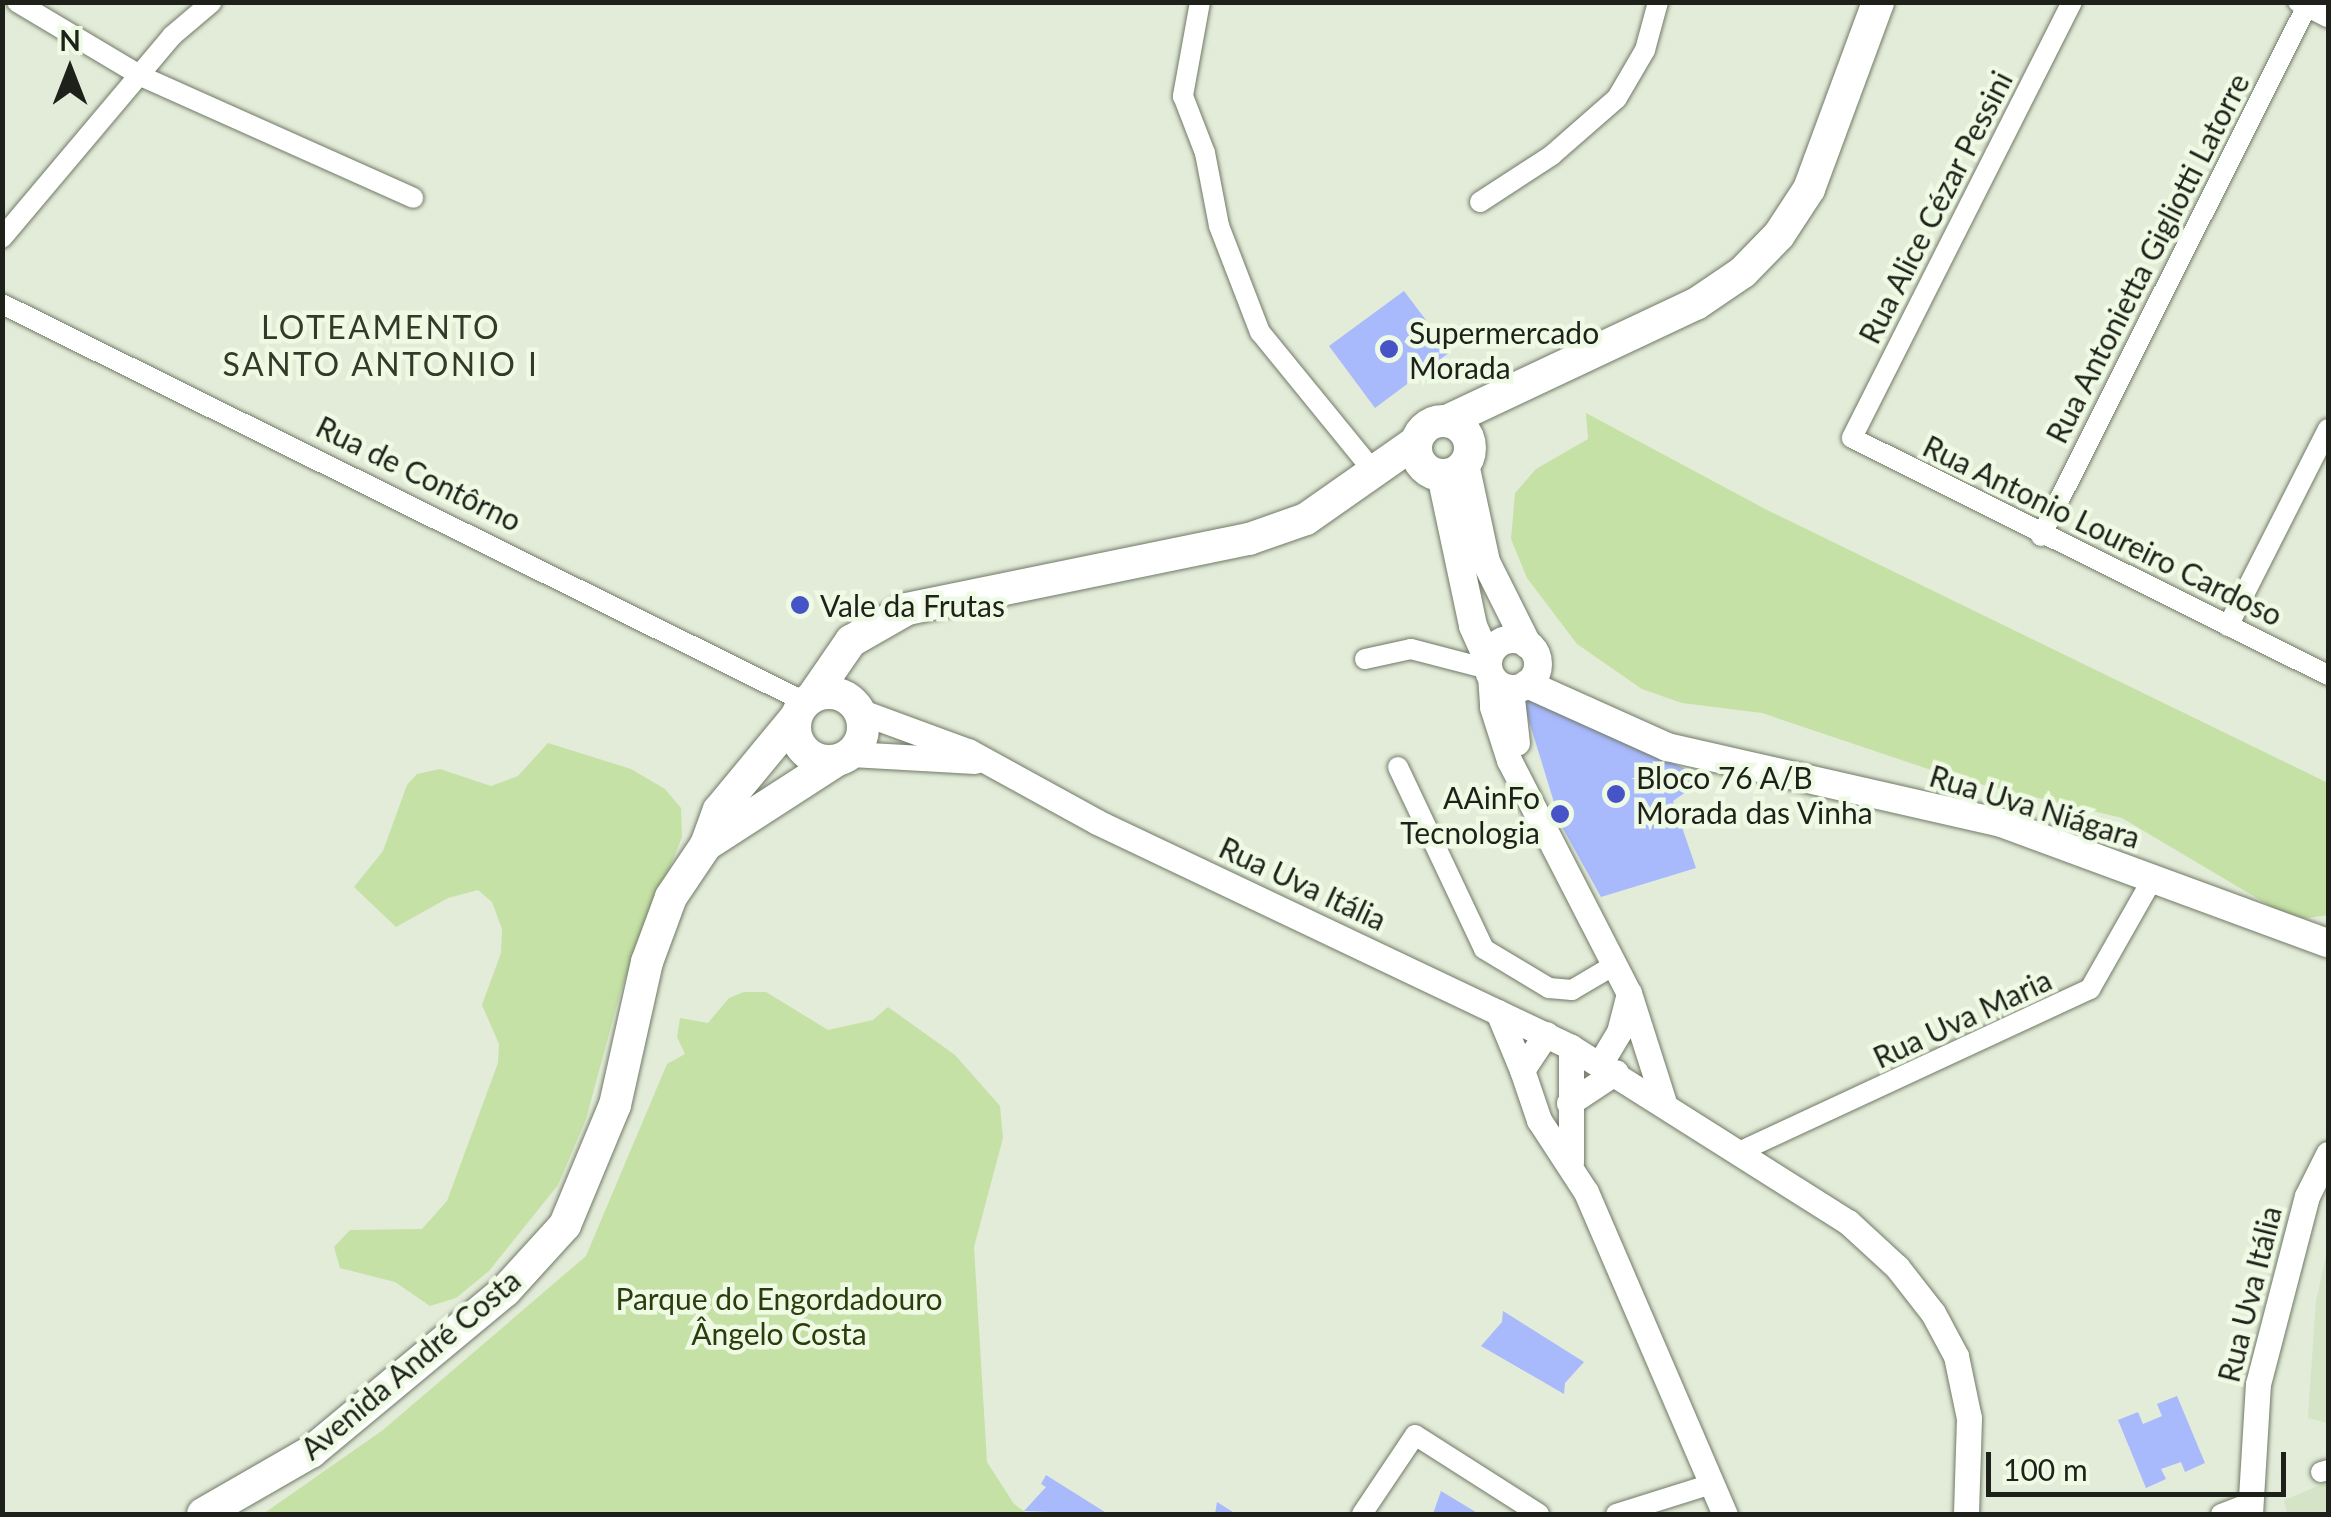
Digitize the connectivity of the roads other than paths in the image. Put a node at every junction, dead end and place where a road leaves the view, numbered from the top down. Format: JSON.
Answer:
{"nodes":[{"id":1,"x":17,"y":2,"type":"edge"},
{"id":2,"x":212,"y":2,"type":"edge"},
{"id":3,"x":1200,"y":2,"type":"edge"},
{"id":4,"x":1658,"y":2,"type":"edge"},
{"id":5,"x":1878,"y":2,"type":"edge"},
{"id":6,"x":2072,"y":2,"type":"edge"},
{"id":7,"x":2302,"y":4,"type":"edge"},
{"id":8,"x":2328,"y":17,"type":"edge"},
{"id":9,"x":142,"y":78,"type":"junction"},
{"id":10,"x":413,"y":198,"type":"dead end"},
{"id":11,"x":1480,"y":202,"type":"dead end"},
{"id":12,"x":2,"y":238,"type":"edge"},
{"id":13,"x":2,"y":304,"type":"edge"},
{"id":14,"x":1496,"y":396,"type":"junction"},
{"id":15,"x":2328,"y":430,"type":"edge"},
{"id":16,"x":1852,"y":438,"type":"joint"},
{"id":17,"x":1443,"y":461,"type":"junction"},
{"id":18,"x":1379,"y":472,"type":"junction"},
{"id":19,"x":2041,"y":536,"type":"junction"},
{"id":20,"x":2228,"y":626,"type":"junction"},
{"id":21,"x":872,"y":628,"type":"junction"},
{"id":22,"x":1532,"y":650,"type":"junction"},
{"id":23,"x":1365,"y":660,"type":"dead end"},
{"id":24,"x":1501,"y":675,"type":"junction"},
{"id":25,"x":2328,"y":675,"type":"edge"},
{"id":26,"x":804,"y":706,"type":"junction"},
{"id":27,"x":856,"y":707,"type":"junction"},
{"id":28,"x":1600,"y":719,"type":"junction"},
{"id":29,"x":843,"y":757,"type":"junction"},
{"id":30,"x":978,"y":761,"type":"junction"},
{"id":31,"x":1398,"y":767,"type":"dead end"},
{"id":32,"x":706,"y":845,"type":"junction"},
{"id":33,"x":2153,"y":878,"type":"junction"},
{"id":34,"x":2328,"y":943,"type":"edge"},
{"id":35,"x":1616,"y":964,"type":"junction"},
{"id":36,"x":1629,"y":993,"type":"junction"},
{"id":37,"x":1498,"y":1012,"type":"junction"},
{"id":38,"x":1546,"y":1034,"type":"junction"},
{"id":39,"x":1572,"y":1047,"type":"junction"},
{"id":40,"x":1609,"y":1067,"type":"junction"},
{"id":41,"x":1522,"y":1070,"type":"junction"},
{"id":42,"x":1569,"y":1103,"type":"junction"},
{"id":43,"x":1664,"y":1104,"type":"junction"},
{"id":44,"x":1741,"y":1152,"type":"junction"},
{"id":45,"x":2328,"y":1154,"type":"edge"},
{"id":46,"x":1570,"y":1162,"type":"junction"},
{"id":47,"x":1712,"y":1484,"type":"junction"},
{"id":48,"x":2249,"y":1508,"type":"edge"},
{"id":49,"x":1721,"y":1513,"type":"edge"},
{"id":50,"x":203,"y":1514,"type":"edge"},
{"id":51,"x":1362,"y":1514,"type":"edge"},
{"id":52,"x":1539,"y":1514,"type":"edge"},
{"id":53,"x":1616,"y":1514,"type":"edge"},
{"id":54,"x":1966,"y":1514,"type":"edge"},
{"id":55,"x":2221,"y":1514,"type":"edge"}],
"edges":[{"from":1,"to":9,"type":"street"},
{"from":2,"to":9,"type":"street"},
{"from":3,"to":18,"type":"street"},
{"from":4,"to":11,"type":"street"},
{"from":5,"to":14,"type":"main road"},
{"from":6,"to":16,"type":"street","name":"Rua Alice Cézar Pessini"},
{"from":7,"to":8,"type":"street"},
{"from":7,"to":19,"type":"street","name":"Rua Antonietta Gigliotti Latorre"},
{"from":9,"to":10,"type":"street"},
{"from":9,"to":12,"type":"street"},
{"from":13,"to":26,"type":"street","name":"Rua de Contôrno"},
{"from":14,"to":17,"type":"main road"},
{"from":14,"to":17,"type":"main road"},
{"from":15,"to":20,"type":"street"},
{"from":16,"to":19,"type":"street","name":"Rua Antonio Loureiro Cardoso"},
{"from":17,"to":18,"type":"main road","name":"Avenida André Costa"},
{"from":17,"to":22,"type":"main road","name":"Rua Uva Niágara"},
{"from":17,"to":24,"type":"main road"},
{"from":18,"to":21,"type":"main road","name":"Avenida André Costa"},
{"from":19,"to":20,"type":"street","name":"Rua Antonio Loureiro Cardoso"},
{"from":20,"to":25,"type":"street","name":"Rua Antonio Loureiro Cardoso"},
{"from":21,"to":26,"type":"main road","name":"Avenida André Costa"},
{"from":21,"to":27,"type":"main road"},
{"from":22,"to":24,"type":"main road"},
{"from":22,"to":24,"type":"main road"},
{"from":22,"to":28,"type":"main road","name":"Rua Uva Niágara"},
{"from":23,"to":24,"type":"street"},
{"from":24,"to":28,"type":"main road","name":"Rua Uva Niágara"},
{"from":24,"to":35,"type":"street"},
{"from":26,"to":27,"type":"main road"},
{"from":26,"to":29,"type":"main road"},
{"from":26,"to":32,"type":"main road","name":"Avenida André Costa"},
{"from":27,"to":29,"type":"main road"},
{"from":27,"to":30,"type":"street","name":"Rua Uva Itália"},
{"from":28,"to":33,"type":"main road","name":"Rua Uva Niágara"},
{"from":29,"to":30,"type":"street","name":"Rua Uva Itália"},
{"from":29,"to":32,"type":"main road","name":"Avenida André Costa"},
{"from":30,"to":37,"type":"street","name":"Rua Uva Itália"},
{"from":31,"to":35,"type":"street"},
{"from":32,"to":50,"type":"main road","name":"Avenida André Costa"},
{"from":33,"to":34,"type":"main road","name":"Rua Uva Niágara"},
{"from":33,"to":44,"type":"street","name":"Rua Uva Maria"},
{"from":35,"to":36,"type":"street"},
{"from":36,"to":40,"type":"street"},
{"from":36,"to":43,"type":"street"},
{"from":37,"to":38,"type":"street","name":"Rua Uva Itália"},
{"from":37,"to":41,"type":"street"},
{"from":38,"to":39,"type":"street","name":"Rua Uva Itália"},
{"from":38,"to":41,"type":"street"},
{"from":39,"to":40,"type":"street","name":"Rua Uva Itália"},
{"from":39,"to":42,"type":"street"},
{"from":40,"to":42,"type":"street"},
{"from":40,"to":43,"type":"street","name":"Rua Uva Itália"},
{"from":41,"to":46,"type":"street"},
{"from":42,"to":46,"type":"street"},
{"from":43,"to":44,"type":"street","name":"Rua Uva Itália"},
{"from":44,"to":54,"type":"street","name":"Rua Uva Itália"},
{"from":45,"to":48,"type":"street","name":"Rua Uva Itália"},
{"from":46,"to":47,"type":"street"},
{"from":47,"to":49,"type":"street"},
{"from":47,"to":53,"type":"street"},
{"from":48,"to":55,"type":"street"},
{"from":51,"to":52,"type":"street"}]}
